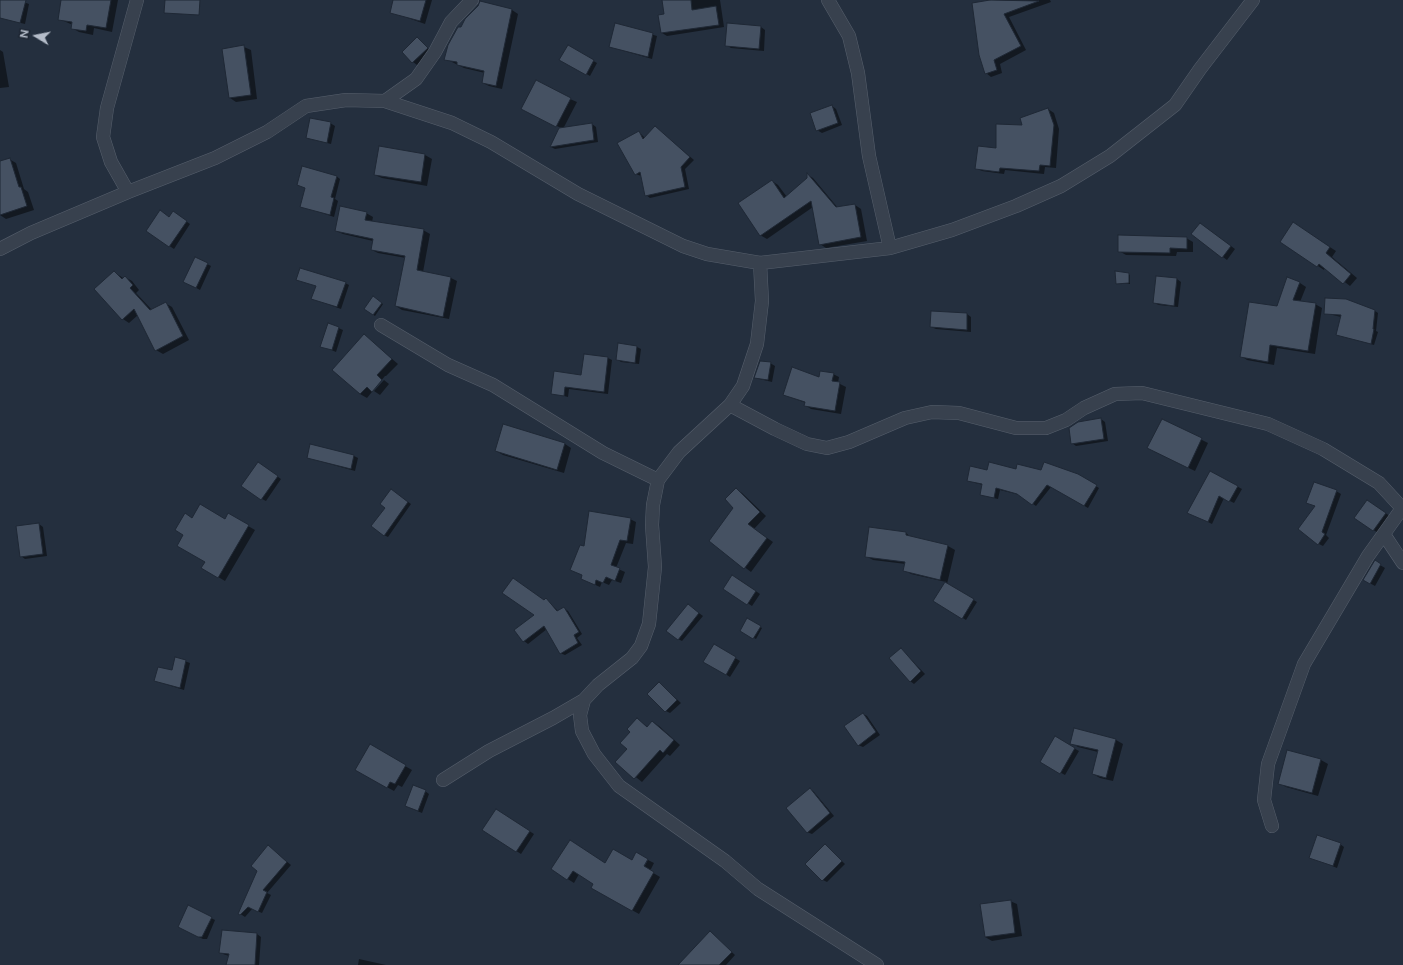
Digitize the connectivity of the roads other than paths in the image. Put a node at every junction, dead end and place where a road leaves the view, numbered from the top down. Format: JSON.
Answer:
{"nodes":[{"id":1,"x":137,"y":0,"type":"edge"},
{"id":2,"x":472,"y":0,"type":"edge"},
{"id":3,"x":828,"y":0,"type":"edge"},
{"id":4,"x":1253,"y":0,"type":"edge"},
{"id":5,"x":385,"y":101,"type":"junction"},
{"id":6,"x":128,"y":192,"type":"junction"},
{"id":7,"x":890,"y":248,"type":"junction"},
{"id":8,"x":0,"y":249,"type":"edge"},
{"id":9,"x":760,"y":263,"type":"junction"},
{"id":10,"x":381,"y":325,"type":"dead end"},
{"id":11,"x":730,"y":405,"type":"junction"},
{"id":12,"x":658,"y":480,"type":"junction"},
{"id":13,"x":1403,"y":508,"type":"edge"},
{"id":14,"x":1385,"y":536,"type":"junction"},
{"id":15,"x":1403,"y":563,"type":"edge"},
{"id":16,"x":584,"y":700,"type":"junction"},
{"id":17,"x":443,"y":780,"type":"dead end"},
{"id":18,"x":1272,"y":826,"type":"dead end"},
{"id":19,"x":877,"y":965,"type":"edge"}],
"edges":[{"from":1,"to":6,"type":"street"},
{"from":2,"to":5,"type":"street"},
{"from":3,"to":7,"type":"street"},
{"from":4,"to":7,"type":"street"},
{"from":5,"to":6,"type":"street"},
{"from":5,"to":9,"type":"street"},
{"from":6,"to":8,"type":"street"},
{"from":7,"to":9,"type":"street"},
{"from":9,"to":11,"type":"street"},
{"from":10,"to":12,"type":"street"},
{"from":11,"to":12,"type":"street"},
{"from":11,"to":13,"type":"street"},
{"from":12,"to":16,"type":"street"},
{"from":13,"to":14,"type":"street"},
{"from":14,"to":15,"type":"street"},
{"from":14,"to":18,"type":"street"},
{"from":16,"to":17,"type":"street"},
{"from":16,"to":19,"type":"street"}]}
